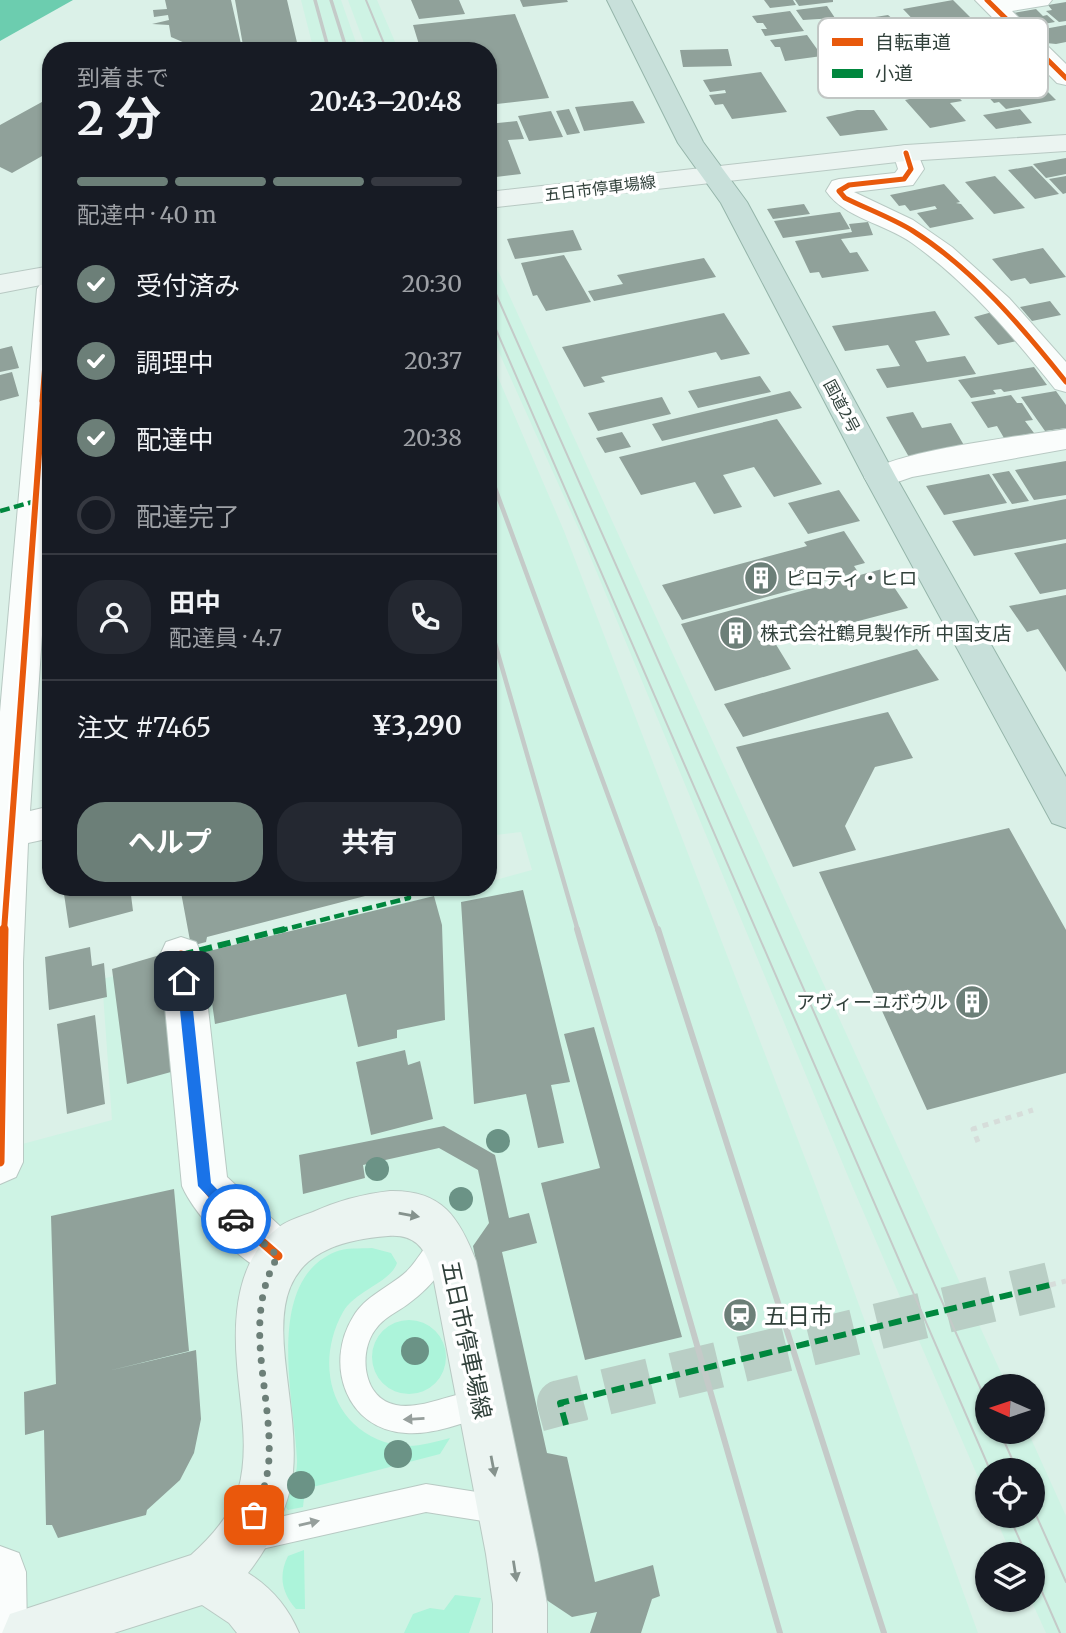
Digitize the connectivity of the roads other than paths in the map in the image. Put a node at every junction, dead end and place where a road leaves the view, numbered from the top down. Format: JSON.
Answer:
{"nodes":[{"id":1,"x":619,"y":0,"type":"edge"},
{"id":2,"x":1040,"y":0,"type":"edge"},
{"id":3,"x":991,"y":4,"type":"edge"},
{"id":4,"x":1005,"y":18,"type":"edge"},
{"id":5,"x":1048,"y":60,"type":"edge"},
{"id":6,"x":1066,"y":78,"type":"edge"},
{"id":7,"x":1066,"y":144,"type":"edge"},
{"id":8,"x":906,"y":153,"type":"junction"},
{"id":9,"x":711,"y":173,"type":"junction"},
{"id":10,"x":497,"y":200,"type":"edge"},
{"id":11,"x":42,"y":276,"type":"edge"},
{"id":12,"x":0,"y":284,"type":"edge"},
{"id":13,"x":1066,"y":382,"type":"edge"},
{"id":14,"x":1066,"y":439,"type":"edge"},
{"id":15,"x":1066,"y":452,"type":"edge"},
{"id":16,"x":880,"y":477,"type":"junction"},
{"id":17,"x":42,"y":523,"type":"edge"},
{"id":18,"x":36,"y":686,"type":"edge"},
{"id":19,"x":1066,"y":812,"type":"edge"},
{"id":20,"x":42,"y":824,"type":"edge"},
{"id":21,"x":9,"y":832,"type":"junction"},
{"id":22,"x":181,"y":955,"type":"dead end"},
{"id":23,"x":0,"y":1162,"type":"edge"},
{"id":24,"x":445,"y":1241,"type":"junction"},
{"id":25,"x":278,"y":1256,"type":"junction"},
{"id":26,"x":480,"y":1402,"type":"junction"},
{"id":27,"x":502,"y":1510,"type":"junction"},
{"id":28,"x":242,"y":1539,"type":"junction"},
{"id":29,"x":0,"y":1572,"type":"edge"},
{"id":30,"x":207,"y":1577,"type":"junction"},
{"id":31,"x":0,"y":1633,"type":"edge"},
{"id":32,"x":29,"y":1633,"type":"edge"},
{"id":33,"x":272,"y":1633,"type":"edge"},
{"id":34,"x":520,"y":1633,"type":"edge"}],
"edges":[{"from":1,"to":9,"type":"highway","name":"国道2号"},
{"from":2,"to":3,"type":"street"},
{"from":3,"to":4,"type":"street"},
{"from":5,"to":6,"type":"street"},
{"from":7,"to":8,"type":"main road","name":"五日市停車場線"},
{"from":8,"to":9,"type":"main road","name":"五日市停車場線"},
{"from":8,"to":13,"type":"street"},
{"from":9,"to":10,"type":"main road","name":"五日市停車場線"},
{"from":9,"to":16,"type":"highway","name":"国道2号"},
{"from":11,"to":12,"type":"main road"},
{"from":14,"to":16,"type":"street"},
{"from":15,"to":16,"type":"street"},
{"from":16,"to":19,"type":"highway","name":"国道2号"},
{"from":17,"to":18,"type":"street"},
{"from":18,"to":21,"type":"street"},
{"from":20,"to":21,"type":"street"},
{"from":21,"to":23,"type":"street"},
{"from":22,"to":25,"type":"street"},
{"from":25,"to":24,"type":"main road","name":"五日市停車場線","one_way":true},
{"from":24,"to":26,"type":"main road","name":"五日市停車場線"},
{"from":26,"to":24,"type":"lane","one_way":true},
{"from":25,"to":28,"type":"main road","name":"五日市停車場線"},
{"from":26,"to":27,"type":"main road","name":"五日市停車場線","one_way":true},
{"from":28,"to":27,"type":"lane","one_way":true},
{"from":27,"to":34,"type":"main road","name":"五日市停車場線","one_way":true},
{"from":28,"to":30,"type":"main road","name":"五日市停車場線"},
{"from":29,"to":31,"type":"street"},
{"from":30,"to":32,"type":"main road","name":"五日市停車場線"},
{"from":30,"to":33,"type":"main road"}]}
